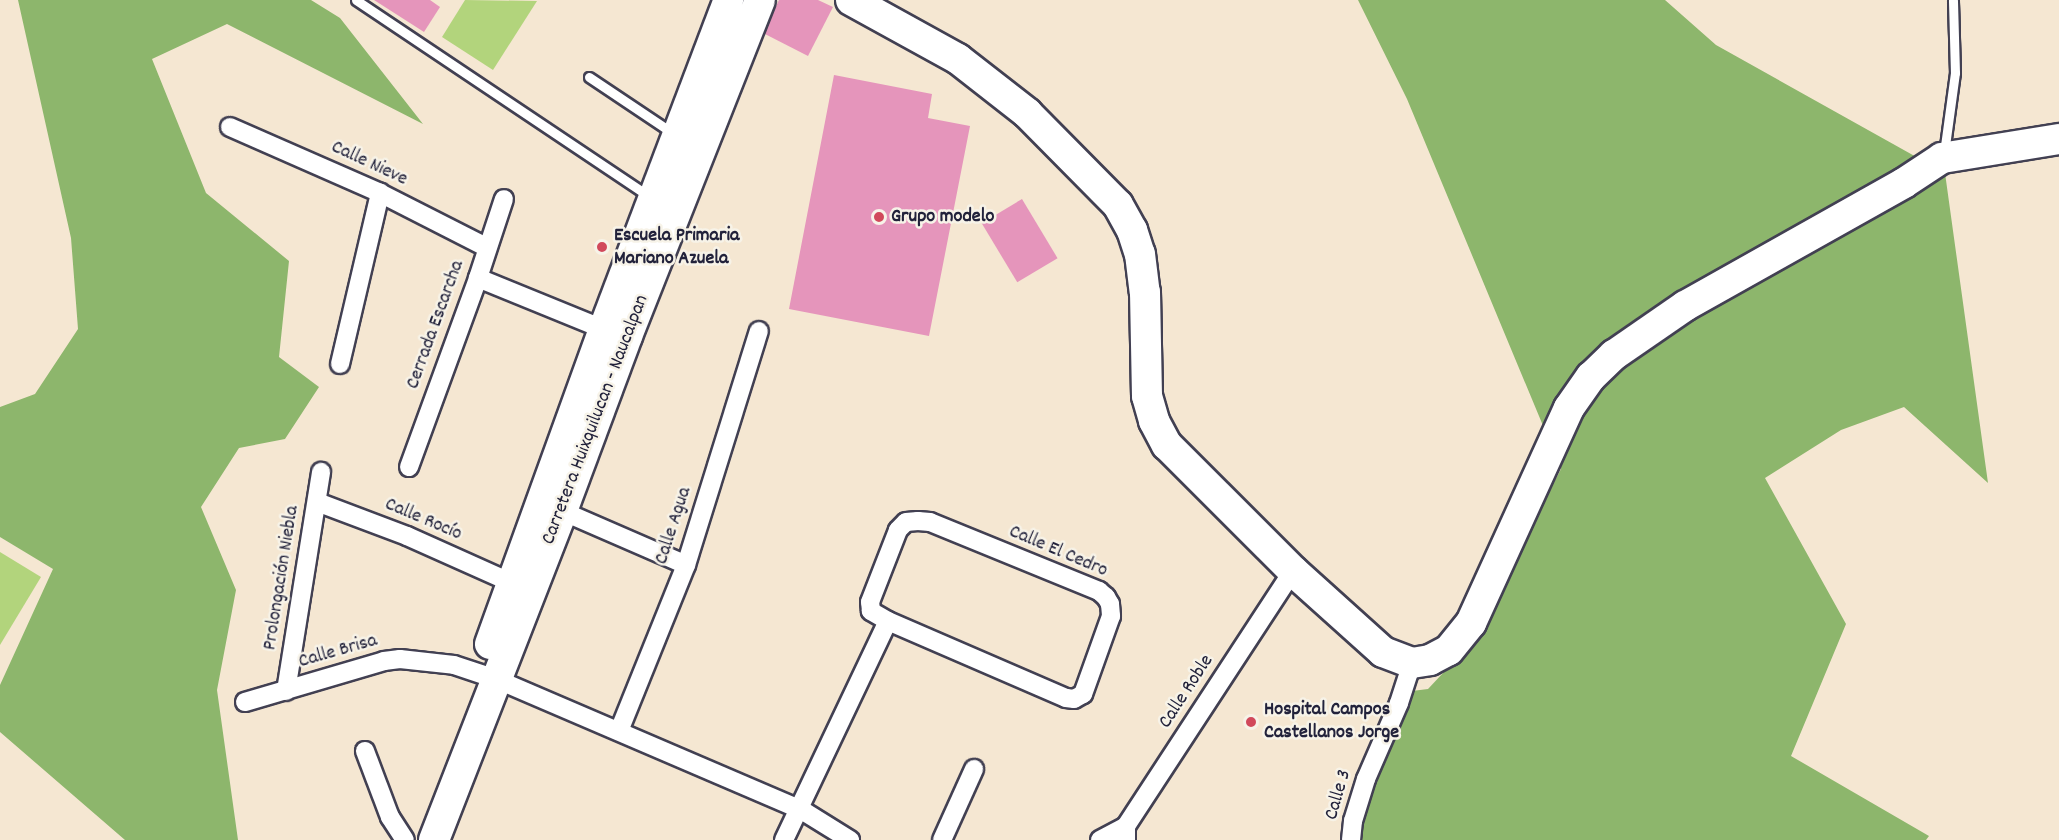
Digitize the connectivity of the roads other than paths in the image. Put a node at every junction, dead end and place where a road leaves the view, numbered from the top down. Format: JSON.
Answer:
{"nodes":[{"id":1,"x":356,"y":0,"type":"edge"},
{"id":2,"x":729,"y":0,"type":"edge"},
{"id":3,"x":760,"y":0,"type":"edge"},
{"id":4,"x":851,"y":0,"type":"edge"},
{"id":5,"x":1953,"y":0,"type":"edge"},
{"id":6,"x":589,"y":77,"type":"dead end"},
{"id":7,"x":230,"y":127,"type":"dead end"},
{"id":8,"x":678,"y":137,"type":"junction"},
{"id":9,"x":2059,"y":139,"type":"edge"},
{"id":10,"x":1942,"y":158,"type":"junction"},
{"id":11,"x":380,"y":193,"type":"junction"},
{"id":12,"x":504,"y":198,"type":"dead end"},
{"id":13,"x":655,"y":200,"type":"junction"},
{"id":14,"x":486,"y":247,"type":"junction"},
{"id":15,"x":478,"y":278,"type":"junction"},
{"id":16,"x":759,"y":331,"type":"dead end"},
{"id":17,"x":615,"y":333,"type":"junction"},
{"id":18,"x":340,"y":364,"type":"dead end"},
{"id":19,"x":409,"y":467,"type":"dead end"},
{"id":20,"x":321,"y":472,"type":"dead end"},
{"id":21,"x":317,"y":502,"type":"junction"},
{"id":22,"x":562,"y":512,"type":"junction"},
{"id":23,"x":686,"y":565,"type":"junction"},
{"id":24,"x":1293,"y":571,"type":"junction"},
{"id":25,"x":510,"y":582,"type":"junction"},
{"id":26,"x":888,"y":621,"type":"junction"},
{"id":27,"x":1412,"y":663,"type":"junction"},
{"id":28,"x":488,"y":675,"type":"junction"},
{"id":29,"x":286,"y":691,"type":"junction"},
{"id":30,"x":245,"y":702,"type":"dead end"},
{"id":31,"x":619,"y":730,"type":"junction"},
{"id":32,"x":365,"y":751,"type":"dead end"},
{"id":33,"x":974,"y":769,"type":"dead end"},
{"id":34,"x":800,"y":809,"type":"junction"},
{"id":35,"x":1126,"y":833,"type":"edge"},
{"id":36,"x":405,"y":840,"type":"edge"},
{"id":37,"x":417,"y":840,"type":"edge"},
{"id":38,"x":434,"y":840,"type":"edge"},
{"id":39,"x":784,"y":840,"type":"edge"},
{"id":40,"x":850,"y":840,"type":"edge"},
{"id":41,"x":942,"y":840,"type":"edge"},
{"id":42,"x":1100,"y":840,"type":"edge"},
{"id":43,"x":1351,"y":840,"type":"edge"}],
"edges":[{"from":1,"to":13,"type":"lane"},
{"from":2,"to":8,"type":"main road","name":"Carretera Huixquilucan - Naucalpan"},
{"from":3,"to":17,"type":"main road","name":"Carretera Huixquilucan - Naucalpan"},
{"from":4,"to":24,"type":"main road"},
{"from":5,"to":10,"type":"lane"},
{"from":6,"to":8,"type":"lane"},
{"from":7,"to":11,"type":"street","name":"Calle Nieve"},
{"from":8,"to":13,"type":"main road","name":"Carretera Huixquilucan - Naucalpan"},
{"from":9,"to":10,"type":"main road"},
{"from":10,"to":27,"type":"main road"},
{"from":11,"to":14,"type":"street","name":"Calle Nieve"},
{"from":11,"to":18,"type":"street"},
{"from":12,"to":14,"type":"street","name":"Cerrada Escarcha"},
{"from":13,"to":17,"type":"main road","name":"Carretera Huixquilucan - Naucalpan"},
{"from":14,"to":15,"type":"street","name":"Cerrada Escarcha"},
{"from":15,"to":17,"type":"street"},
{"from":15,"to":19,"type":"street","name":"Cerrada Escarcha"},
{"from":16,"to":23,"type":"street","name":"Calle Agua"},
{"from":17,"to":22,"type":"main road","name":"Carretera Huixquilucan - Naucalpan"},
{"from":17,"to":25,"type":"main road","name":"Carretera Huixquilucan - Naucalpan"},
{"from":20,"to":21,"type":"street","name":"Prolongación Niebla"},
{"from":21,"to":25,"type":"street","name":"Calle Rocío"},
{"from":21,"to":29,"type":"street","name":"Prolongación Niebla"},
{"from":22,"to":23,"type":"street"},
{"from":22,"to":28,"type":"main road","name":"Carretera Huixquilucan - Naucalpan"},
{"from":23,"to":31,"type":"street","name":"Calle Agua"},
{"from":24,"to":27,"type":"main road"},
{"from":24,"to":35,"type":"street","name":"Calle Roble"},
{"from":25,"to":28,"type":"main road","name":"Carretera Huixquilucan - Naucalpan"},
{"from":26,"to":26,"type":"street","name":"Calle El Cedro"},
{"from":26,"to":34,"type":"street"},
{"from":27,"to":43,"type":"street","name":"Calle 3"},
{"from":28,"to":29,"type":"street","name":"Calle Brisa"},
{"from":28,"to":31,"type":"street","name":"Calle Brisa"},
{"from":28,"to":37,"type":"main road","name":"Carretera Huixquilucan - Naucalpan"},
{"from":28,"to":38,"type":"main road","name":"Carretera Huixquilucan - Naucalpan"},
{"from":29,"to":30,"type":"street","name":"Calle Brisa"},
{"from":31,"to":34,"type":"street","name":"Calle Brisa"},
{"from":32,"to":36,"type":"street"},
{"from":33,"to":41,"type":"street"},
{"from":34,"to":39,"type":"street"},
{"from":34,"to":40,"type":"street","name":"Calle Brisa"},
{"from":35,"to":42,"type":"street"}]}
